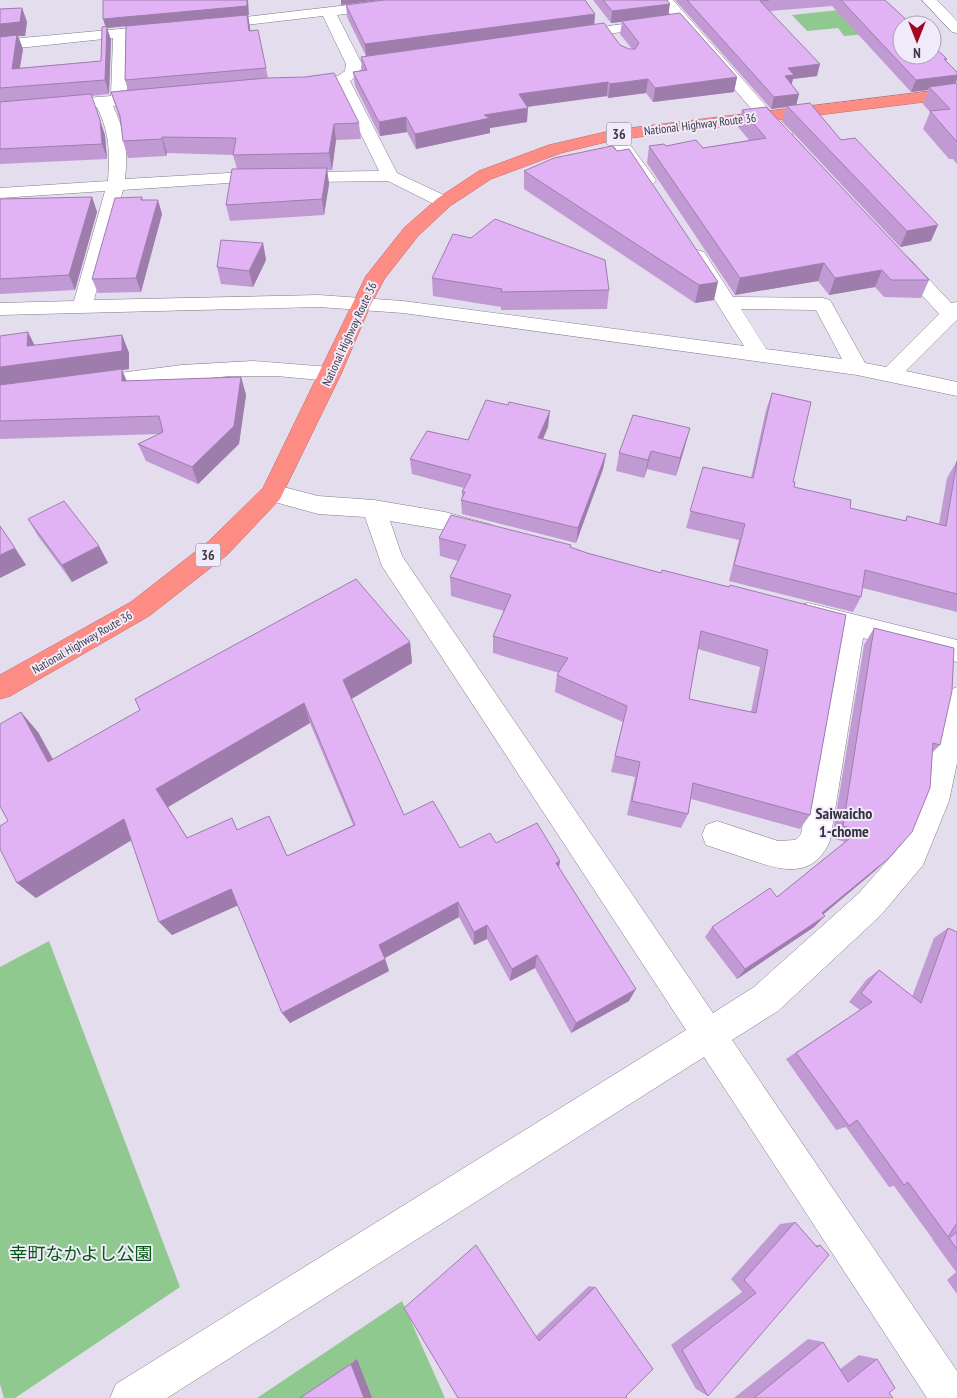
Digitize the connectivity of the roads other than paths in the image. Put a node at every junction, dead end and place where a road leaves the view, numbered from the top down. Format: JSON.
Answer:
{"nodes":[{"id":1,"x":428,"y":0,"type":"edge"},
{"id":2,"x":665,"y":0,"type":"edge"},
{"id":3,"x":929,"y":0,"type":"edge"},
{"id":4,"x":329,"y":13,"type":"junction"},
{"id":5,"x":595,"y":16,"type":"edge"},
{"id":6,"x":683,"y":20,"type":"junction"},
{"id":7,"x":200,"y":26,"type":"edge"},
{"id":8,"x":180,"y":28,"type":"edge"},
{"id":9,"x":957,"y":28,"type":"edge"},
{"id":10,"x":605,"y":31,"type":"junction"},
{"id":11,"x":121,"y":34,"type":"junction"},
{"id":12,"x":557,"y":37,"type":"edge"},
{"id":13,"x":616,"y":44,"type":"edge"},
{"id":14,"x":0,"y":45,"type":"edge"},
{"id":15,"x":373,"y":62,"type":"edge"},
{"id":16,"x":354,"y":64,"type":"junction"},
{"id":17,"x":342,"y":80,"type":"junction"},
{"id":18,"x":287,"y":87,"type":"edge"},
{"id":19,"x":957,"y":94,"type":"edge"},
{"id":20,"x":169,"y":96,"type":"edge"},
{"id":21,"x":111,"y":101,"type":"junction"},
{"id":22,"x":0,"y":110,"type":"edge"},
{"id":23,"x":766,"y":116,"type":"junction"},
{"id":24,"x":614,"y":134,"type":"junction"},
{"id":25,"x":796,"y":146,"type":"edge"},
{"id":26,"x":390,"y":176,"type":"junction"},
{"id":27,"x":116,"y":185,"type":"junction"},
{"id":28,"x":654,"y":192,"type":"edge"},
{"id":29,"x":3,"y":198,"type":"edge"},
{"id":30,"x":444,"y":202,"type":"junction"},
{"id":31,"x":686,"y":240,"type":"edge"},
{"id":32,"x":889,"y":249,"type":"edge"},
{"id":33,"x":728,"y":303,"type":"junction"},
{"id":34,"x":83,"y":306,"type":"junction"},
{"id":35,"x":0,"y":309,"type":"edge"},
{"id":36,"x":357,"y":312,"type":"junction"},
{"id":37,"x":952,"y":320,"type":"edge"},
{"id":38,"x":759,"y":354,"type":"junction"},
{"id":39,"x":857,"y":368,"type":"junction"},
{"id":40,"x":330,"y":374,"type":"junction"},
{"id":41,"x":891,"y":374,"type":"junction"},
{"id":42,"x":64,"y":386,"type":"edge"},
{"id":43,"x":957,"y":389,"type":"edge"},
{"id":44,"x":272,"y":493,"type":"junction"},
{"id":45,"x":374,"y":509,"type":"junction"},
{"id":46,"x":503,"y":536,"type":"edge"},
{"id":47,"x":784,"y":607,"type":"edge"},
{"id":48,"x":852,"y":624,"type":"junction"},
{"id":49,"x":957,"y":651,"type":"edge"},
{"id":50,"x":0,"y":688,"type":"edge"},
{"id":51,"x":957,"y":699,"type":"edge"},
{"id":52,"x":718,"y":836,"type":"dead end"},
{"id":53,"x":709,"y":1035,"type":"junction"},
{"id":54,"x":130,"y":1398,"type":"edge"},
{"id":55,"x":951,"y":1398,"type":"edge"}],
"edges":[{"from":1,"to":4,"type":"street"},
{"from":2,"to":6,"type":"street"},
{"from":3,"to":9,"type":"street"},
{"from":4,"to":7,"type":"street"},
{"from":4,"to":16,"type":"street"},
{"from":5,"to":10,"type":"street"},
{"from":6,"to":10,"type":"street"},
{"from":6,"to":23,"type":"street"},
{"from":8,"to":11,"type":"street"},
{"from":10,"to":12,"type":"street"},
{"from":10,"to":13,"type":"street"},
{"from":11,"to":14,"type":"street"},
{"from":11,"to":21,"type":"street"},
{"from":15,"to":16,"type":"street"},
{"from":16,"to":17,"type":"street"},
{"from":17,"to":18,"type":"street"},
{"from":17,"to":26,"type":"street"},
{"from":19,"to":23,"type":"highway","name":"National Highway Route 36","number":"36"},
{"from":20,"to":21,"type":"street"},
{"from":21,"to":22,"type":"street"},
{"from":21,"to":27,"type":"street"},
{"from":23,"to":24,"type":"highway","name":"National Highway Route 36","number":"36"},
{"from":23,"to":25,"type":"street"},
{"from":24,"to":28,"type":"street"},
{"from":24,"to":30,"type":"highway","name":"National Highway Route 36","number":"36"},
{"from":26,"to":27,"type":"street"},
{"from":26,"to":30,"type":"street"},
{"from":27,"to":29,"type":"street"},
{"from":27,"to":34,"type":"street"},
{"from":30,"to":36,"type":"highway","name":"National Highway Route 36","number":"36"},
{"from":31,"to":33,"type":"street"},
{"from":32,"to":37,"type":"street"},
{"from":33,"to":38,"type":"street"},
{"from":33,"to":39,"type":"street"},
{"from":34,"to":35,"type":"street"},
{"from":34,"to":36,"type":"street"},
{"from":36,"to":38,"type":"street"},
{"from":36,"to":40,"type":"highway","name":"National Highway Route 36","number":"36"},
{"from":37,"to":41,"type":"street"},
{"from":38,"to":39,"type":"street"},
{"from":39,"to":41,"type":"street"},
{"from":40,"to":42,"type":"street"},
{"from":40,"to":44,"type":"highway","name":"National Highway Route 36","number":"36"},
{"from":41,"to":43,"type":"street"},
{"from":44,"to":45,"type":"street"},
{"from":44,"to":50,"type":"highway","name":"National Highway Route 36","number":"36"},
{"from":45,"to":46,"type":"street"},
{"from":45,"to":53,"type":"street"},
{"from":47,"to":48,"type":"street"},
{"from":48,"to":49,"type":"street"},
{"from":48,"to":52,"type":"street"},
{"from":51,"to":53,"type":"street"},
{"from":53,"to":54,"type":"street"},
{"from":53,"to":55,"type":"street"}]}
